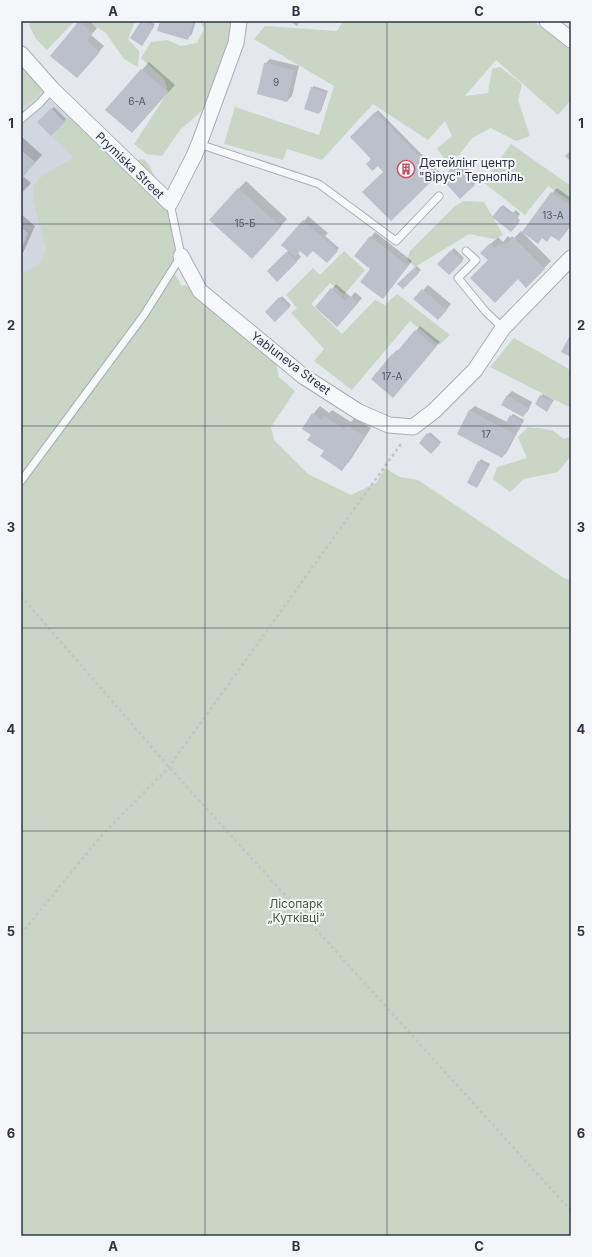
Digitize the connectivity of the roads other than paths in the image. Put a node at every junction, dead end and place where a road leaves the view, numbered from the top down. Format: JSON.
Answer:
{"nodes":[{"id":1,"x":239,"y":21,"type":"edge"},
{"id":2,"x":547,"y":21,"type":"edge"},
{"id":3,"x":571,"y":40,"type":"edge"},
{"id":4,"x":21,"y":54,"type":"edge"},
{"id":5,"x":52,"y":90,"type":"junction"},
{"id":6,"x":21,"y":119,"type":"edge"},
{"id":7,"x":199,"y":144,"type":"junction"},
{"id":8,"x":439,"y":196,"type":"dead end"},
{"id":9,"x":170,"y":203,"type":"junction"},
{"id":10,"x":466,"y":251,"type":"dead end"},
{"id":11,"x":181,"y":256,"type":"junction"},
{"id":12,"x":571,"y":258,"type":"edge"},
{"id":13,"x":502,"y":328,"type":"junction"},
{"id":14,"x":21,"y":481,"type":"edge"}],
"edges":[{"from":1,"to":7,"type":"street","name":"Prymiska Street"},
{"from":2,"to":3,"type":"street"},
{"from":4,"to":5,"type":"street","name":"Prymiska Street"},
{"from":5,"to":6,"type":"lane"},
{"from":5,"to":9,"type":"street","name":"Prymiska Street"},
{"from":7,"to":8,"type":"lane"},
{"from":7,"to":9,"type":"street","name":"Prymiska Street"},
{"from":9,"to":11,"type":"lane"},
{"from":10,"to":13,"type":"lane"},
{"from":11,"to":13,"type":"street","name":"Yabluneva Street"},
{"from":11,"to":14,"type":"lane"},
{"from":12,"to":13,"type":"street"}]}
